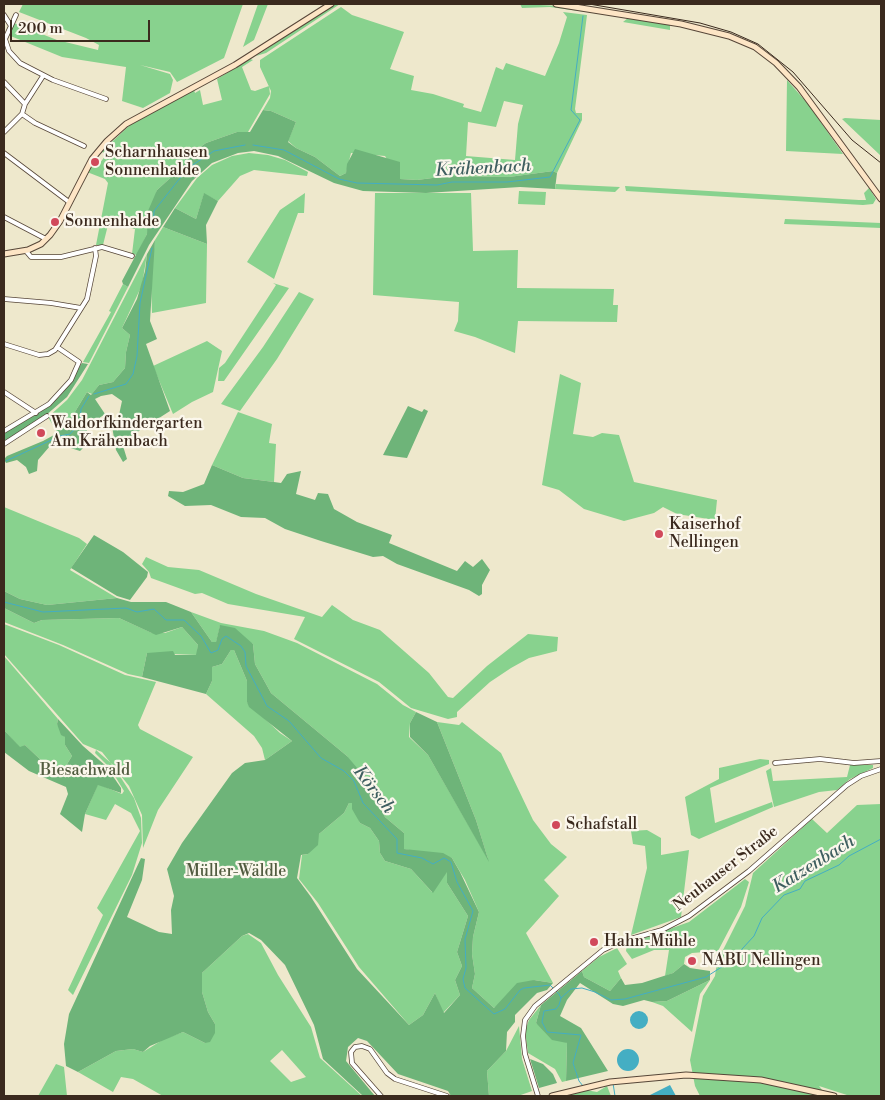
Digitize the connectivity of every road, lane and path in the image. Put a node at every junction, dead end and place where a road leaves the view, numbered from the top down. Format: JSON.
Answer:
{"nodes":[{"id":1,"x":331,"y":4,"type":"edge"},
{"id":2,"x":556,"y":4,"type":"edge"},
{"id":3,"x":4,"y":14,"type":"edge"},
{"id":4,"x":16,"y":15,"type":"dead end"},
{"id":5,"x":11,"y":26,"type":"junction"},
{"id":6,"x":43,"y":76,"type":"junction"},
{"id":7,"x":4,"y":82,"type":"edge"},
{"id":8,"x":106,"y":98,"type":"dead end"},
{"id":9,"x":24,"y":104,"type":"junction"},
{"id":10,"x":22,"y":114,"type":"junction"},
{"id":11,"x":4,"y":132,"type":"edge"},
{"id":12,"x":84,"y":146,"type":"dead end"},
{"id":13,"x":4,"y":153,"type":"edge"},
{"id":14,"x":881,"y":199,"type":"edge"},
{"id":15,"x":69,"y":202,"type":"junction"},
{"id":16,"x":4,"y":217,"type":"edge"},
{"id":17,"x":46,"y":239,"type":"junction"},
{"id":18,"x":95,"y":248,"type":"junction"},
{"id":19,"x":26,"y":251,"type":"junction"},
{"id":20,"x":4,"y":254,"type":"edge"},
{"id":21,"x":132,"y":256,"type":"dead end"},
{"id":22,"x":4,"y":299,"type":"edge"},
{"id":23,"x":81,"y":308,"type":"junction"},
{"id":24,"x":4,"y":344,"type":"edge"},
{"id":25,"x":57,"y":347,"type":"junction"},
{"id":26,"x":4,"y":392,"type":"edge"},
{"id":27,"x":36,"y":412,"type":"junction"},
{"id":28,"x":47,"y":416,"type":"dead end"},
{"id":29,"x":4,"y":431,"type":"edge"},
{"id":30,"x":4,"y":444,"type":"edge"},
{"id":31,"x":881,"y":761,"type":"edge"},
{"id":32,"x":775,"y":763,"type":"dead end"},
{"id":33,"x":881,"y":769,"type":"edge"},
{"id":34,"x":381,"y":1096,"type":"edge"},
{"id":35,"x":447,"y":1096,"type":"edge"},
{"id":36,"x":538,"y":1096,"type":"edge"},
{"id":37,"x":552,"y":1096,"type":"edge"},
{"id":38,"x":834,"y":1096,"type":"edge"}],
"edges":[{"from":1,"to":15,"type":"main road"},
{"from":2,"to":14,"type":"main road"},
{"from":3,"to":5,"type":"street"},
{"from":4,"to":5,"type":"street"},
{"from":5,"to":6,"type":"street"},
{"from":6,"to":8,"type":"street"},
{"from":6,"to":9,"type":"street"},
{"from":7,"to":9,"type":"street"},
{"from":9,"to":10,"type":"street"},
{"from":10,"to":11,"type":"street"},
{"from":10,"to":12,"type":"street"},
{"from":13,"to":15,"type":"street"},
{"from":15,"to":17,"type":"main road"},
{"from":16,"to":17,"type":"street"},
{"from":17,"to":19,"type":"main road"},
{"from":18,"to":19,"type":"street"},
{"from":18,"to":21,"type":"street"},
{"from":18,"to":23,"type":"street"},
{"from":19,"to":20,"type":"main road"},
{"from":22,"to":23,"type":"street"},
{"from":23,"to":25,"type":"street"},
{"from":24,"to":25,"type":"street"},
{"from":25,"to":27,"type":"street"},
{"from":26,"to":27,"type":"street"},
{"from":27,"to":29,"type":"street"},
{"from":28,"to":30,"type":"street"},
{"from":31,"to":32,"type":"street"},
{"from":33,"to":36,"type":"street","name":"Neuhauser Straße"},
{"from":34,"to":35,"type":"street"},
{"from":37,"to":38,"type":"main road"}]}
